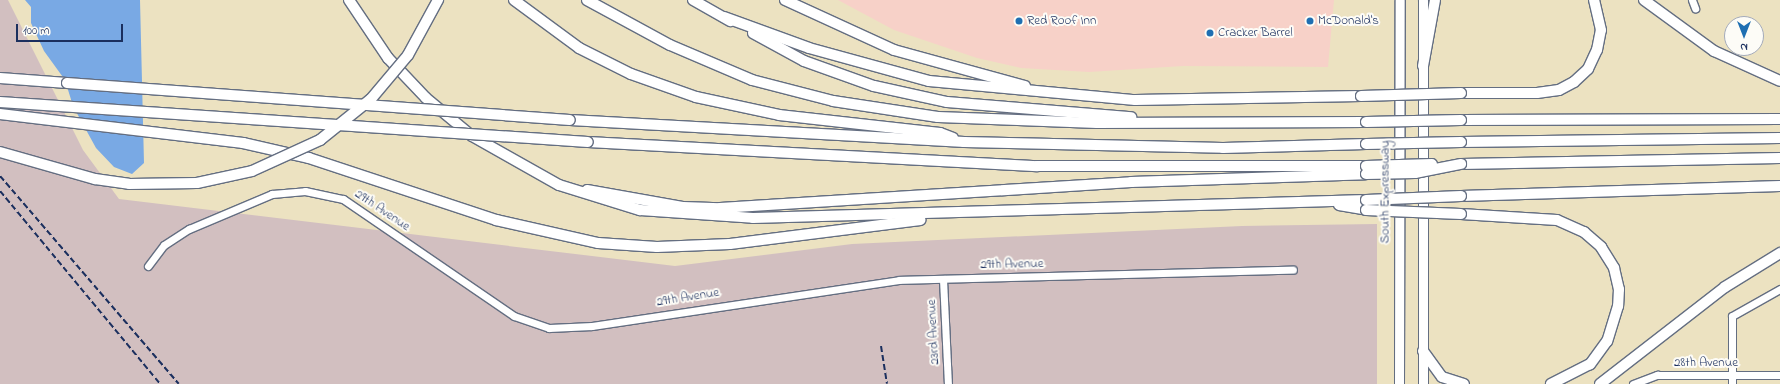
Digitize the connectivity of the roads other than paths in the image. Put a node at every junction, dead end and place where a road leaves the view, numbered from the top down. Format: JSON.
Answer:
{"nodes":[{"id":1,"x":349,"y":0,"type":"edge"},
{"id":2,"x":438,"y":0,"type":"edge"},
{"id":3,"x":514,"y":0,"type":"edge"},
{"id":4,"x":587,"y":0,"type":"edge"},
{"id":5,"x":693,"y":0,"type":"edge"},
{"id":6,"x":785,"y":0,"type":"edge"},
{"id":7,"x":1400,"y":0,"type":"edge"},
{"id":8,"x":1423,"y":0,"type":"edge"},
{"id":9,"x":1435,"y":0,"type":"edge"},
{"id":10,"x":1594,"y":0,"type":"edge"},
{"id":11,"x":1644,"y":0,"type":"edge"},
{"id":12,"x":1692,"y":0,"type":"edge"},
{"id":13,"x":1695,"y":8,"type":"dead end"},
{"id":14,"x":724,"y":17,"type":"junction"},
{"id":15,"x":1423,"y":66,"type":"junction"},
{"id":16,"x":0,"y":78,"type":"edge"},
{"id":17,"x":1780,"y":81,"type":"edge"},
{"id":18,"x":1054,"y":94,"type":"junction"},
{"id":19,"x":0,"y":102,"type":"edge"},
{"id":20,"x":0,"y":114,"type":"edge"},
{"id":21,"x":1780,"y":119,"type":"edge"},
{"id":22,"x":1241,"y":123,"type":"junction"},
{"id":23,"x":1780,"y":138,"type":"edge"},
{"id":24,"x":964,"y":142,"type":"junction"},
{"id":25,"x":0,"y":152,"type":"edge"},
{"id":26,"x":1780,"y":158,"type":"edge"},
{"id":27,"x":1366,"y":170,"type":"junction"},
{"id":28,"x":559,"y":185,"type":"junction"},
{"id":29,"x":1780,"y":186,"type":"edge"},
{"id":30,"x":1366,"y":205,"type":"junction"},
{"id":31,"x":1005,"y":212,"type":"junction"},
{"id":32,"x":1780,"y":253,"type":"edge"},
{"id":33,"x":148,"y":266,"type":"dead end"},
{"id":34,"x":1293,"y":270,"type":"dead end"},
{"id":35,"x":943,"y":279,"type":"junction"},
{"id":36,"x":1780,"y":289,"type":"edge"},
{"id":37,"x":1423,"y":351,"type":"junction"},
{"id":38,"x":1732,"y":375,"type":"junction"},
{"id":39,"x":1780,"y":375,"type":"edge"},
{"id":40,"x":948,"y":384,"type":"edge"},
{"id":41,"x":1399,"y":384,"type":"edge"},
{"id":42,"x":1423,"y":384,"type":"edge"},
{"id":43,"x":1464,"y":384,"type":"edge"},
{"id":44,"x":1552,"y":384,"type":"edge"},
{"id":45,"x":1600,"y":384,"type":"edge"},
{"id":46,"x":1633,"y":384,"type":"edge"},
{"id":47,"x":1732,"y":384,"type":"edge"}],
"edges":[{"from":1,"to":28,"type":"highway"},
{"from":2,"to":25,"type":"highway","bridge":true},
{"from":3,"to":24,"type":"highway"},
{"from":4,"to":22,"type":"highway"},
{"from":5,"to":14,"type":"highway"},
{"from":6,"to":18,"type":"highway"},
{"from":7,"to":41,"type":"main road","name":"South Expressway"},
{"from":8,"to":15,"type":"main road"},
{"from":9,"to":15,"type":"highway"},
{"from":10,"to":18,"type":"highway","bridge":true},
{"from":11,"to":17,"type":"highway"},
{"from":12,"to":13,"type":"street"},
{"from":14,"to":18,"type":"highway"},
{"from":14,"to":22,"type":"highway"},
{"from":15,"to":37,"type":"main road"},
{"from":16,"to":24,"type":"highway","bridge":true},
{"from":19,"to":27,"type":"highway","bridge":true},
{"from":20,"to":31,"type":"highway"},
{"from":21,"to":22,"type":"highway","bridge":true},
{"from":23,"to":24,"type":"highway","bridge":true},
{"from":26,"to":27,"type":"highway","bridge":true},
{"from":27,"to":28,"type":"highway"},
{"from":28,"to":31,"type":"highway"},
{"from":29,"to":30,"type":"highway","bridge":true},
{"from":30,"to":31,"type":"highway"},
{"from":30,"to":44,"type":"highway","bridge":true},
{"from":32,"to":45,"type":"highway"},
{"from":33,"to":35,"type":"street","name":"29th Avenue"},
{"from":34,"to":35,"type":"street","name":"29th Avenue"},
{"from":35,"to":40,"type":"street","name":"23rd Avenue"},
{"from":36,"to":38,"type":"street"},
{"from":37,"to":42,"type":"main road"},
{"from":37,"to":43,"type":"highway"},
{"from":38,"to":39,"type":"street","name":"28th Avenue"},
{"from":38,"to":46,"type":"street","name":"28th Avenue"},
{"from":38,"to":47,"type":"street"}]}
